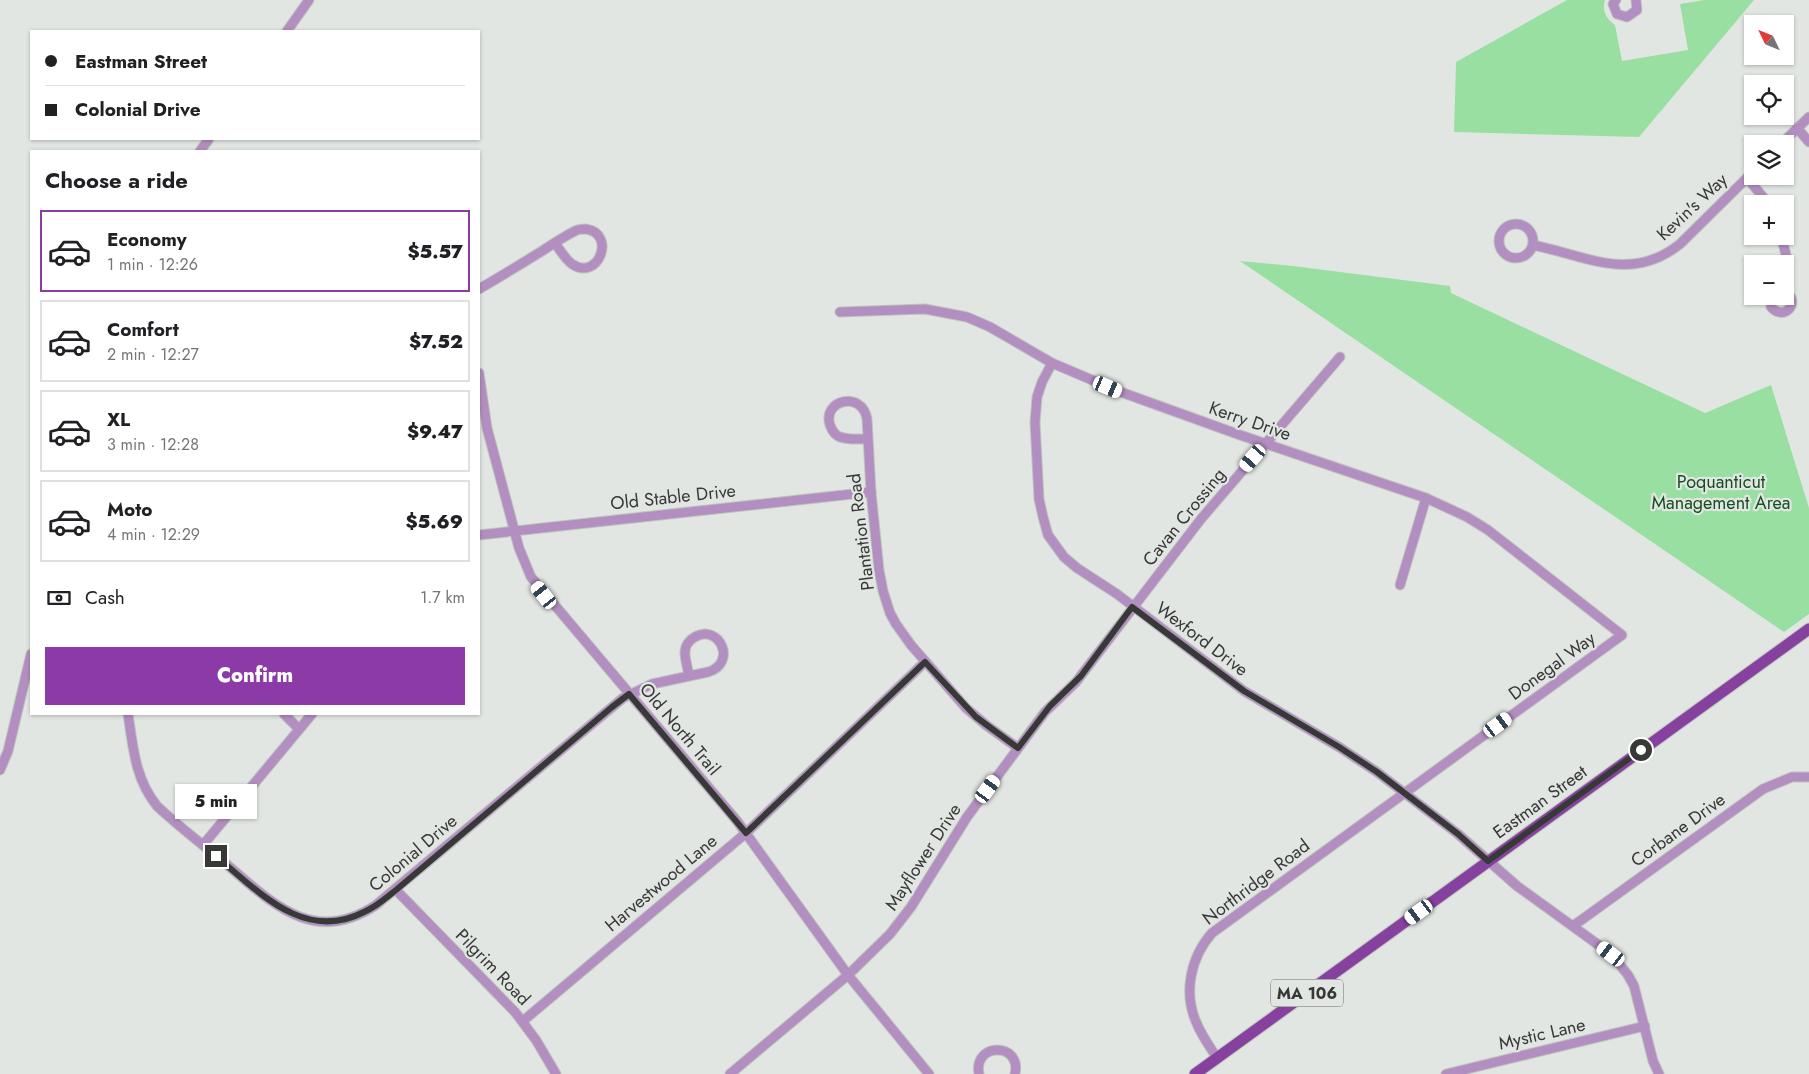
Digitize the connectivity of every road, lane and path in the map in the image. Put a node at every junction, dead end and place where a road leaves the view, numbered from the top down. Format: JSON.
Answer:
{"nodes":[{"id":1,"x":309,"y":0,"type":"edge"},
{"id":2,"x":1616,"y":0,"type":"edge"},
{"id":3,"x":1636,"y":0,"type":"edge"},
{"id":4,"x":288,"y":30,"type":"edge"},
{"id":5,"x":1809,"y":117,"type":"edge"},
{"id":6,"x":1797,"y":128,"type":"junction"},
{"id":7,"x":1790,"y":135,"type":"edge"},
{"id":8,"x":1809,"y":142,"type":"edge"},
{"id":9,"x":1744,"y":181,"type":"edge"},
{"id":10,"x":556,"y":243,"type":"junction"},
{"id":11,"x":1533,"y":245,"type":"dead end"},
{"id":12,"x":480,"y":288,"type":"edge"},
{"id":13,"x":1771,"y":305,"type":"edge"},
{"id":14,"x":1791,"y":305,"type":"edge"},
{"id":15,"x":840,"y":312,"type":"dead end"},
{"id":16,"x":1340,"y":357,"type":"dead end"},
{"id":17,"x":1052,"y":363,"type":"junction"},
{"id":18,"x":480,"y":378,"type":"edge"},
{"id":19,"x":868,"y":439,"type":"junction"},
{"id":20,"x":1265,"y":444,"type":"junction"},
{"id":21,"x":871,"y":492,"type":"junction"},
{"id":22,"x":1426,"y":498,"type":"junction"},
{"id":23,"x":514,"y":531,"type":"junction"},
{"id":24,"x":480,"y":535,"type":"edge"},
{"id":25,"x":1400,"y":585,"type":"dead end"},
{"id":26,"x":1132,"y":607,"type":"junction"},
{"id":27,"x":1809,"y":629,"type":"edge"},
{"id":28,"x":1622,"y":635,"type":"joint"},
{"id":29,"x":30,"y":657,"type":"edge"},
{"id":30,"x":925,"y":662,"type":"junction"},
{"id":31,"x":689,"y":676,"type":"junction"},
{"id":32,"x":629,"y":694,"type":"junction"},
{"id":33,"x":128,"y":715,"type":"edge"},
{"id":34,"x":285,"y":715,"type":"edge"},
{"id":35,"x":311,"y":715,"type":"edge"},
{"id":36,"x":299,"y":729,"type":"junction"},
{"id":37,"x":1018,"y":748,"type":"junction"},
{"id":38,"x":0,"y":770,"type":"edge"},
{"id":39,"x":1809,"y":777,"type":"edge"},
{"id":40,"x":1405,"y":793,"type":"junction"},
{"id":41,"x":746,"y":833,"type":"junction"},
{"id":42,"x":203,"y":845,"type":"junction"},
{"id":43,"x":1488,"y":861,"type":"junction"},
{"id":44,"x":396,"y":890,"type":"junction"},
{"id":45,"x":1573,"y":926,"type":"junction"},
{"id":46,"x":848,"y":975,"type":"junction"},
{"id":47,"x":523,"y":1021,"type":"junction"},
{"id":48,"x":1645,"y":1026,"type":"junction"},
{"id":49,"x":1217,"y":1058,"type":"junction"},
{"id":50,"x":556,"y":1074,"type":"edge"},
{"id":51,"x":730,"y":1074,"type":"edge"},
{"id":52,"x":929,"y":1074,"type":"edge"},
{"id":53,"x":979,"y":1074,"type":"edge"},
{"id":54,"x":1015,"y":1074,"type":"edge"},
{"id":55,"x":1197,"y":1074,"type":"edge"},
{"id":56,"x":1446,"y":1074,"type":"edge"},
{"id":57,"x":1659,"y":1074,"type":"edge"}],
"edges":[{"from":1,"to":4,"type":"street"},
{"from":2,"to":3,"type":"street"},
{"from":5,"to":6,"type":"street"},
{"from":6,"to":7,"type":"street"},
{"from":6,"to":8,"type":"street"},
{"from":9,"to":11,"type":"street","name":"Kevin's Way"},
{"from":10,"to":10,"type":"street"},
{"from":10,"to":12,"type":"street"},
{"from":13,"to":14,"type":"street"},
{"from":15,"to":17,"type":"street","name":"Kerry Drive"},
{"from":16,"to":20,"type":"street","name":"Cavan Crossing"},
{"from":17,"to":20,"type":"street","name":"Kerry Drive"},
{"from":17,"to":26,"type":"street","name":"Wexford Drive"},
{"from":18,"to":23,"type":"street","name":"Old North Trail"},
{"from":19,"to":19,"type":"street","name":"Plantation Road"},
{"from":19,"to":21,"type":"street","name":"Plantation Road"},
{"from":20,"to":22,"type":"street","name":"Kerry Drive"},
{"from":20,"to":26,"type":"street","name":"Cavan Crossing"},
{"from":21,"to":23,"type":"street","name":"Old Stable Drive"},
{"from":21,"to":30,"type":"street","name":"Plantation Road"},
{"from":22,"to":25,"type":"street"},
{"from":22,"to":28,"type":"street","name":"Kerry Drive"},
{"from":23,"to":24,"type":"street","name":"Old Stable Drive"},
{"from":23,"to":32,"type":"street","name":"Old North Trail"},
{"from":26,"to":37,"type":"street","name":"Mayflower Drive"},
{"from":26,"to":40,"type":"street","name":"Wexford Drive"},
{"from":27,"to":43,"type":"main road","name":"Eastman Street","number":"MA 106"},
{"from":28,"to":40,"type":"street","name":"Donegal Way"},
{"from":29,"to":38,"type":"street"},
{"from":30,"to":37,"type":"street","name":"Plantation Road"},
{"from":30,"to":41,"type":"street","name":"Harvestwood Lane"},
{"from":31,"to":31,"type":"street","name":"Colonial Drive"},
{"from":31,"to":32,"type":"street","name":"Colonial Drive"},
{"from":32,"to":41,"type":"street","name":"Old North Trail"},
{"from":32,"to":44,"type":"street","name":"Colonial Drive"},
{"from":33,"to":42,"type":"street","name":"Colonial Drive"},
{"from":34,"to":36,"type":"street"},
{"from":35,"to":36,"type":"street"},
{"from":36,"to":42,"type":"street"},
{"from":37,"to":46,"type":"street","name":"Mayflower Drive"},
{"from":39,"to":45,"type":"street","name":"Corbane Drive"},
{"from":40,"to":43,"type":"street","name":"Wexford Drive"},
{"from":40,"to":49,"type":"street","name":"Northridge Road"},
{"from":41,"to":46,"type":"street","name":"Old North Trail"},
{"from":41,"to":47,"type":"street","name":"Harvestwood Lane"},
{"from":42,"to":44,"type":"street","name":"Colonial Drive"},
{"from":43,"to":45,"type":"street","name":"Wexford Drive"},
{"from":43,"to":49,"type":"main road","name":"Eastman Street","number":"MA 106"},
{"from":44,"to":47,"type":"street","name":"Pilgrim Road"},
{"from":45,"to":48,"type":"street","name":"Wexford Drive"},
{"from":46,"to":51,"type":"street","name":"Mayflower Drive"},
{"from":46,"to":52,"type":"street","name":"Old North Trail"},
{"from":47,"to":50,"type":"street","name":"Pilgrim Road"},
{"from":48,"to":56,"type":"street","name":"Mystic Lane"},
{"from":48,"to":57,"type":"street","name":"Wexford Drive"},
{"from":49,"to":55,"type":"main road","name":"Eastman Street","number":"MA 106"},
{"from":53,"to":54,"type":"street"}]}
